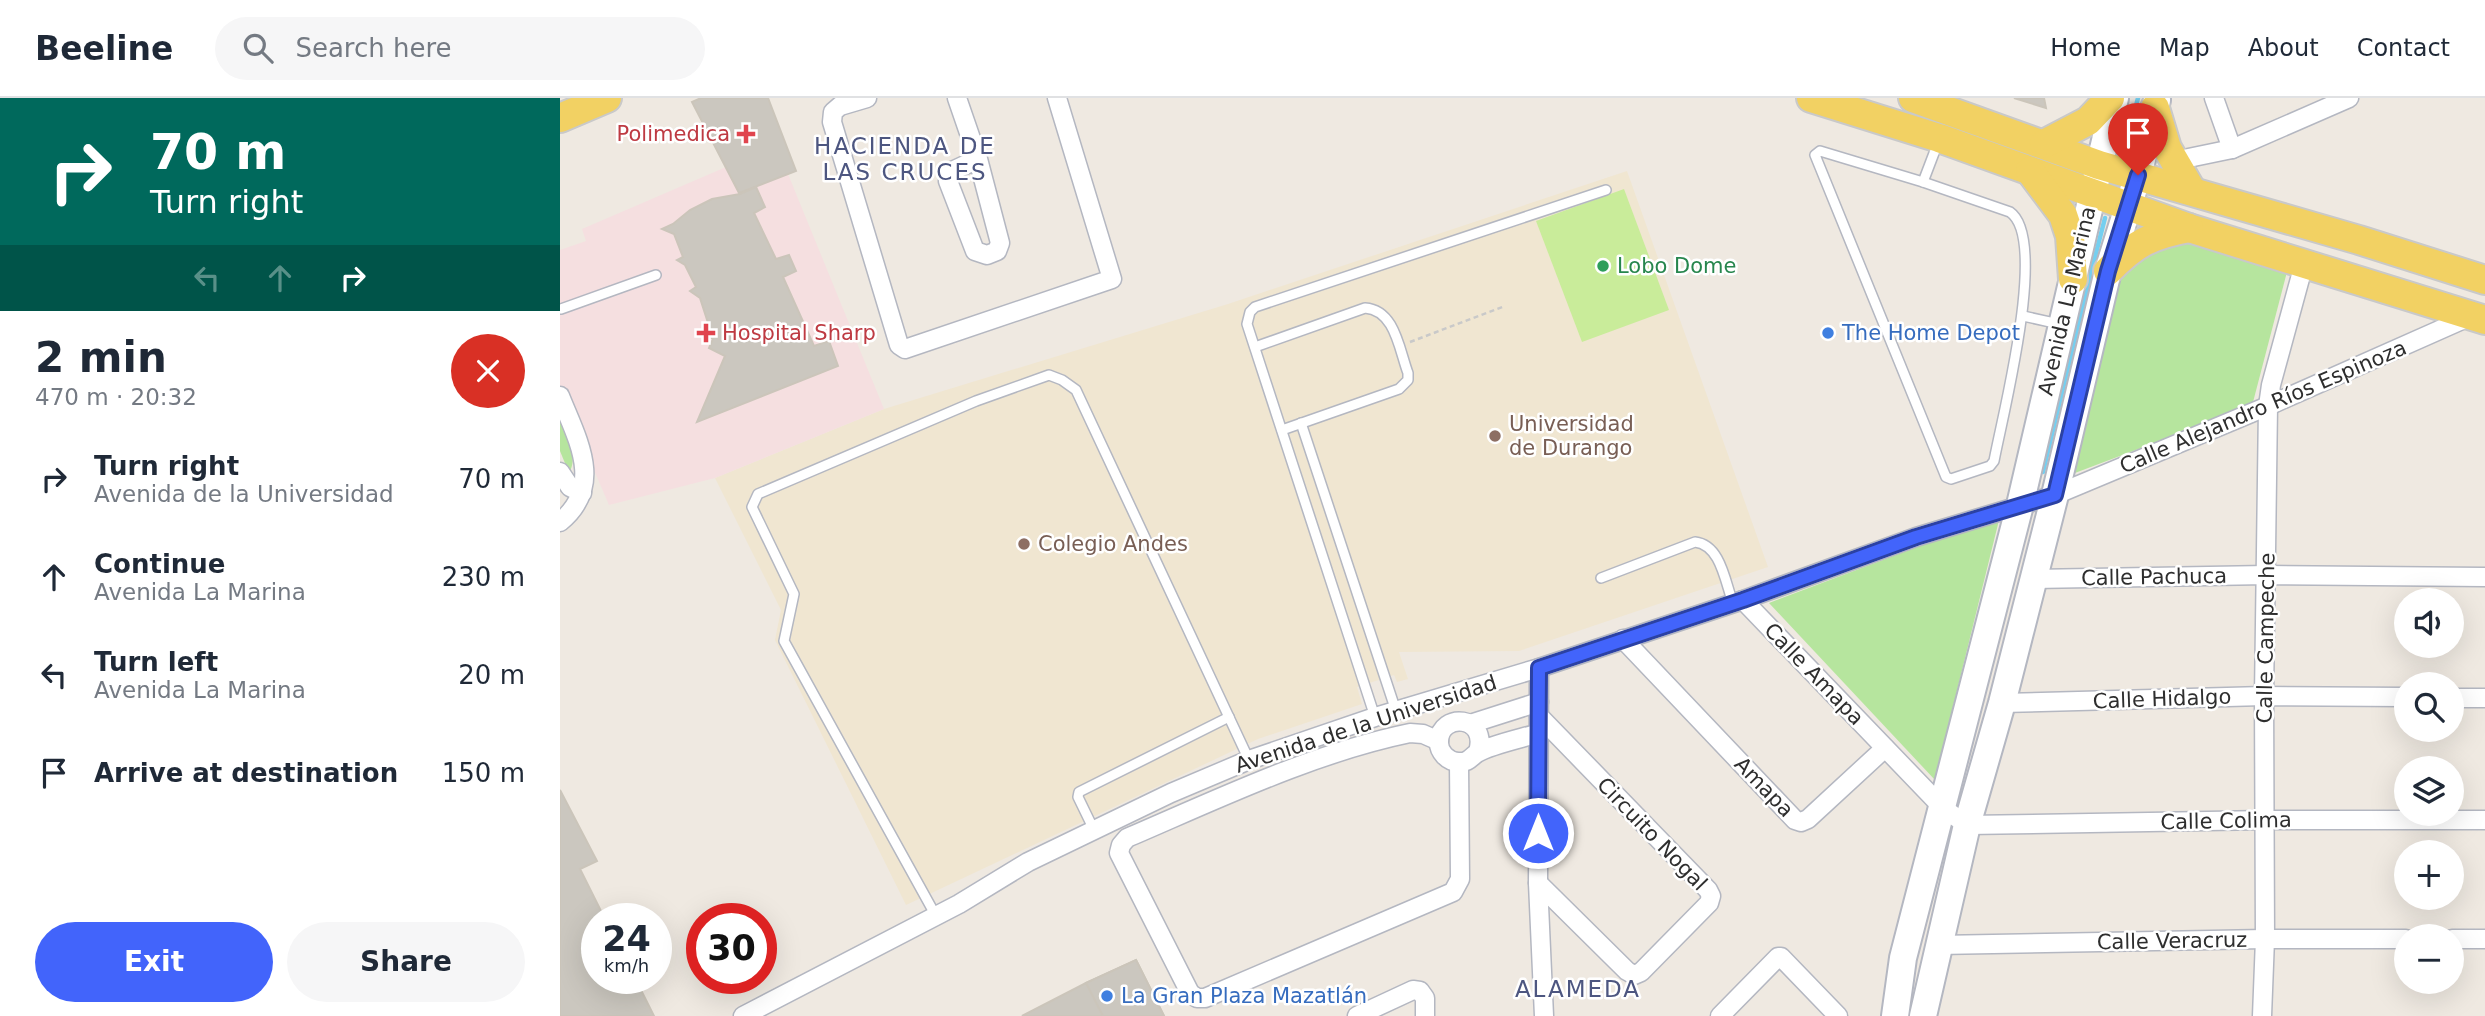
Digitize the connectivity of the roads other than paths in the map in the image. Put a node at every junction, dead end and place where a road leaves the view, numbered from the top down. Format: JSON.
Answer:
{"nodes":[{"id":1,"x":607,"y":98,"type":"edge"},
{"id":2,"x":867,"y":98,"type":"edge"},
{"id":3,"x":957,"y":98,"type":"edge"},
{"id":4,"x":1057,"y":98,"type":"edge"},
{"id":5,"x":1811,"y":98,"type":"edge"},
{"id":6,"x":1913,"y":98,"type":"edge"},
{"id":7,"x":2109,"y":98,"type":"edge"},
{"id":8,"x":2115,"y":98,"type":"edge"},
{"id":9,"x":2214,"y":98,"type":"edge"},
{"id":10,"x":2349,"y":98,"type":"edge"},
{"id":11,"x":2156,"y":103,"type":"edge"},
{"id":12,"x":560,"y":118,"type":"edge"},
{"id":13,"x":1939,"y":138,"type":"junction"},
{"id":14,"x":2044,"y":144,"type":"junction"},
{"id":15,"x":2232,"y":149,"type":"junction"},
{"id":16,"x":978,"y":159,"type":"junction"},
{"id":17,"x":2174,"y":161,"type":"junction"},
{"id":18,"x":2099,"y":165,"type":"junction"},
{"id":19,"x":2030,"y":171,"type":"junction"},
{"id":20,"x":2138,"y":175,"type":"junction"},
{"id":21,"x":1923,"y":182,"type":"junction"},
{"id":22,"x":1606,"y":190,"type":"dead end"},
{"id":23,"x":2192,"y":191,"type":"junction"},
{"id":24,"x":2092,"y":194,"type":"junction"},
{"id":25,"x":2128,"y":206,"type":"junction"},
{"id":26,"x":2189,"y":228,"type":"junction"},
{"id":27,"x":2304,"y":264,"type":"junction"},
{"id":28,"x":2108,"y":271,"type":"junction"},
{"id":29,"x":656,"y":275,"type":"dead end"},
{"id":30,"x":2073,"y":279,"type":"junction"},
{"id":31,"x":2485,"y":280,"type":"edge"},
{"id":32,"x":560,"y":310,"type":"edge"},
{"id":33,"x":2023,"y":316,"type":"junction"},
{"id":34,"x":2478,"y":318,"type":"edge"},
{"id":35,"x":2063,"y":324,"type":"junction"},
{"id":36,"x":1255,"y":347,"type":"junction"},
{"id":37,"x":560,"y":396,"type":"edge"},
{"id":38,"x":2268,"y":406,"type":"junction"},
{"id":39,"x":1301,"y":423,"type":"junction"},
{"id":40,"x":1282,"y":430,"type":"junction"},
{"id":41,"x":560,"y":472,"type":"edge"},
{"id":42,"x":582,"y":493,"type":"junction"},
{"id":43,"x":2055,"y":495,"type":"junction"},
{"id":44,"x":2020,"y":505,"type":"junction"},
{"id":45,"x":560,"y":522,"type":"edge"},
{"id":46,"x":2267,"y":575,"type":"junction"},
{"id":47,"x":2485,"y":577,"type":"edge"},
{"id":48,"x":1601,"y":578,"type":"dead end"},
{"id":49,"x":2033,"y":579,"type":"junction"},
{"id":50,"x":1738,"y":602,"type":"junction"},
{"id":51,"x":1623,"y":639,"type":"junction"},
{"id":52,"x":1539,"y":668,"type":"junction"},
{"id":53,"x":2264,"y":696,"type":"junction"},
{"id":54,"x":2394,"y":697,"type":"edge"},
{"id":55,"x":2464,"y":698,"type":"edge"},
{"id":56,"x":2485,"y":698,"type":"edge"},
{"id":57,"x":2002,"y":704,"type":"junction"},
{"id":58,"x":1396,"y":711,"type":"junction"},
{"id":59,"x":1229,"y":717,"type":"junction"},
{"id":60,"x":1375,"y":717,"type":"junction"},
{"id":61,"x":1539,"y":717,"type":"junction"},
{"id":62,"x":1470,"y":724,"type":"junction"},
{"id":63,"x":1438,"y":741,"type":"junction"},
{"id":64,"x":1885,"y":748,"type":"junction"},
{"id":65,"x":1478,"y":752,"type":"junction"},
{"id":66,"x":1249,"y":760,"type":"junction"},
{"id":67,"x":1459,"y":762,"type":"junction"},
{"id":68,"x":1943,"y":808,"type":"junction"},
{"id":69,"x":2266,"y":820,"type":"junction"},
{"id":70,"x":2485,"y":820,"type":"edge"},
{"id":71,"x":1967,"y":825,"type":"junction"},
{"id":72,"x":1094,"y":831,"type":"junction"},
{"id":73,"x":1538,"y":883,"type":"junction"},
{"id":74,"x":936,"y":916,"type":"junction"},
{"id":75,"x":2265,"y":939,"type":"junction"},
{"id":76,"x":2394,"y":939,"type":"edge"},
{"id":77,"x":2464,"y":939,"type":"edge"},
{"id":78,"x":2485,"y":939,"type":"edge"},
{"id":79,"x":1938,"y":945,"type":"junction"},
{"id":80,"x":743,"y":1016,"type":"edge"},
{"id":81,"x":1357,"y":1016,"type":"edge"},
{"id":82,"x":1425,"y":1016,"type":"edge"},
{"id":83,"x":1544,"y":1016,"type":"edge"},
{"id":84,"x":1720,"y":1016,"type":"edge"},
{"id":85,"x":1838,"y":1016,"type":"edge"},
{"id":86,"x":1895,"y":1016,"type":"edge"},
{"id":87,"x":1923,"y":1016,"type":"edge"},
{"id":88,"x":2262,"y":1016,"type":"edge"}],
"edges":[{"from":1,"to":12,"type":"main road"},
{"from":2,"to":4,"type":"street"},
{"from":3,"to":16,"type":"street"},
{"from":5,"to":13,"type":"main road"},
{"from":6,"to":14,"type":"main road"},
{"from":7,"to":14,"type":"main road"},
{"from":8,"to":18,"type":"main road","name":"Avenida La Marina"},
{"from":9,"to":15,"type":"street"},
{"from":10,"to":15,"type":"street"},
{"from":11,"to":17,"type":"main road"},
{"from":11,"to":20,"type":"main road","name":"Avenida La Marina"},
{"from":13,"to":19,"type":"main road"},
{"from":13,"to":21,"type":"lane"},
{"from":14,"to":18,"type":"main road"},
{"from":15,"to":17,"type":"street"},
{"from":16,"to":16,"type":"street"},
{"from":17,"to":23,"type":"main road"},
{"from":18,"to":20,"type":"main road"},
{"from":18,"to":24,"type":"main road","name":"Avenida La Marina"},
{"from":19,"to":24,"type":"main road"},
{"from":19,"to":30,"type":"main road"},
{"from":20,"to":23,"type":"main road"},
{"from":20,"to":25,"type":"main road","name":"Avenida La Marina"},
{"from":21,"to":33,"type":"lane"},
{"from":21,"to":33,"type":"lane"},
{"from":22,"to":36,"type":"lane"},
{"from":23,"to":31,"type":"main road"},
{"from":24,"to":25,"type":"main road"},
{"from":24,"to":30,"type":"main road","name":"Avenida La Marina"},
{"from":25,"to":26,"type":"main road"},
{"from":25,"to":28,"type":"main road","name":"Avenida La Marina"},
{"from":26,"to":27,"type":"main road"},
{"from":26,"to":28,"type":"main road"},
{"from":27,"to":34,"type":"main road"},
{"from":27,"to":38,"type":"street","name":"Calle Campeche"},
{"from":28,"to":43,"type":"main road","name":"Avenida La Marina"},
{"from":29,"to":32,"type":"lane"},
{"from":30,"to":35,"type":"main road","name":"Avenida La Marina"},
{"from":33,"to":35,"type":"lane"},
{"from":34,"to":38,"type":"street","name":"Calle Alejandro Ríos Espinoza"},
{"from":35,"to":44,"type":"main road","name":"Avenida La Marina"},
{"from":36,"to":39,"type":"lane"},
{"from":36,"to":40,"type":"lane"},
{"from":37,"to":42,"type":"street"},
{"from":38,"to":43,"type":"street","name":"Calle Alejandro Ríos Espinoza"},
{"from":38,"to":46,"type":"street","name":"Calle Campeche"},
{"from":39,"to":40,"type":"lane"},
{"from":39,"to":58,"type":"lane"},
{"from":40,"to":60,"type":"lane"},
{"from":41,"to":42,"type":"street"},
{"from":42,"to":45,"type":"street"},
{"from":43,"to":44,"type":"street"},
{"from":43,"to":49,"type":"main road","name":"Avenida La Marina"},
{"from":44,"to":50,"type":"street","name":"Avenida de la Universidad"},
{"from":44,"to":68,"type":"main road","name":"Avenida La Marina"},
{"from":46,"to":47,"type":"street","name":"Calle Pachuca"},
{"from":46,"to":49,"type":"street","name":"Calle Pachuca"},
{"from":46,"to":53,"type":"street","name":"Calle Campeche"},
{"from":48,"to":50,"type":"lane"},
{"from":49,"to":57,"type":"main road","name":"Avenida La Marina"},
{"from":50,"to":51,"type":"street","name":"Avenida de la Universidad"},
{"from":50,"to":64,"type":"street","name":"Calle Amapa"},
{"from":51,"to":52,"type":"street","name":"Avenida de la Universidad"},
{"from":51,"to":64,"type":"street","name":"Amapa"},
{"from":52,"to":58,"type":"street","name":"Avenida de la Universidad"},
{"from":52,"to":61,"type":"street"},
{"from":53,"to":54,"type":"street","name":"Calle Hidalgo"},
{"from":53,"to":57,"type":"street","name":"Calle Hidalgo"},
{"from":53,"to":69,"type":"street","name":"Calle Campeche"},
{"from":55,"to":56,"type":"street"},
{"from":57,"to":71,"type":"main road","name":"Avenida La Marina"},
{"from":58,"to":60,"type":"street","name":"Avenida de la Universidad"},
{"from":59,"to":66,"type":"lane"},
{"from":59,"to":72,"type":"lane"},
{"from":59,"to":74,"type":"lane"},
{"from":60,"to":66,"type":"street","name":"Avenida de la Universidad"},
{"from":61,"to":62,"type":"street"},
{"from":61,"to":65,"type":"street"},
{"from":61,"to":73,"type":"street"},
{"from":61,"to":73,"type":"street","name":"Circuito Nogal"},
{"from":62,"to":63,"type":"street"},
{"from":62,"to":65,"type":"street"},
{"from":63,"to":67,"type":"street"},
{"from":63,"to":67,"type":"street"},
{"from":64,"to":68,"type":"street"},
{"from":65,"to":67,"type":"street"},
{"from":66,"to":72,"type":"street","name":"Avenida de la Universidad"},
{"from":68,"to":71,"type":"street"},
{"from":68,"to":86,"type":"main road","name":"Avenida La Marina"},
{"from":69,"to":70,"type":"street","name":"Calle Colima"},
{"from":69,"to":71,"type":"street","name":"Calle Colima"},
{"from":69,"to":75,"type":"street","name":"Calle Campeche"},
{"from":71,"to":79,"type":"main road","name":"Avenida La Marina"},
{"from":72,"to":74,"type":"street","name":"Avenida de la Universidad"},
{"from":73,"to":83,"type":"street"},
{"from":74,"to":80,"type":"street","name":"Avenida de la Universidad"},
{"from":75,"to":76,"type":"street","name":"Calle Veracruz"},
{"from":75,"to":79,"type":"street","name":"Calle Veracruz"},
{"from":75,"to":88,"type":"street","name":"Calle Campeche"},
{"from":77,"to":78,"type":"street"},
{"from":79,"to":87,"type":"main road","name":"Avenida La Marina"},
{"from":81,"to":82,"type":"street"},
{"from":84,"to":85,"type":"street"}]}
